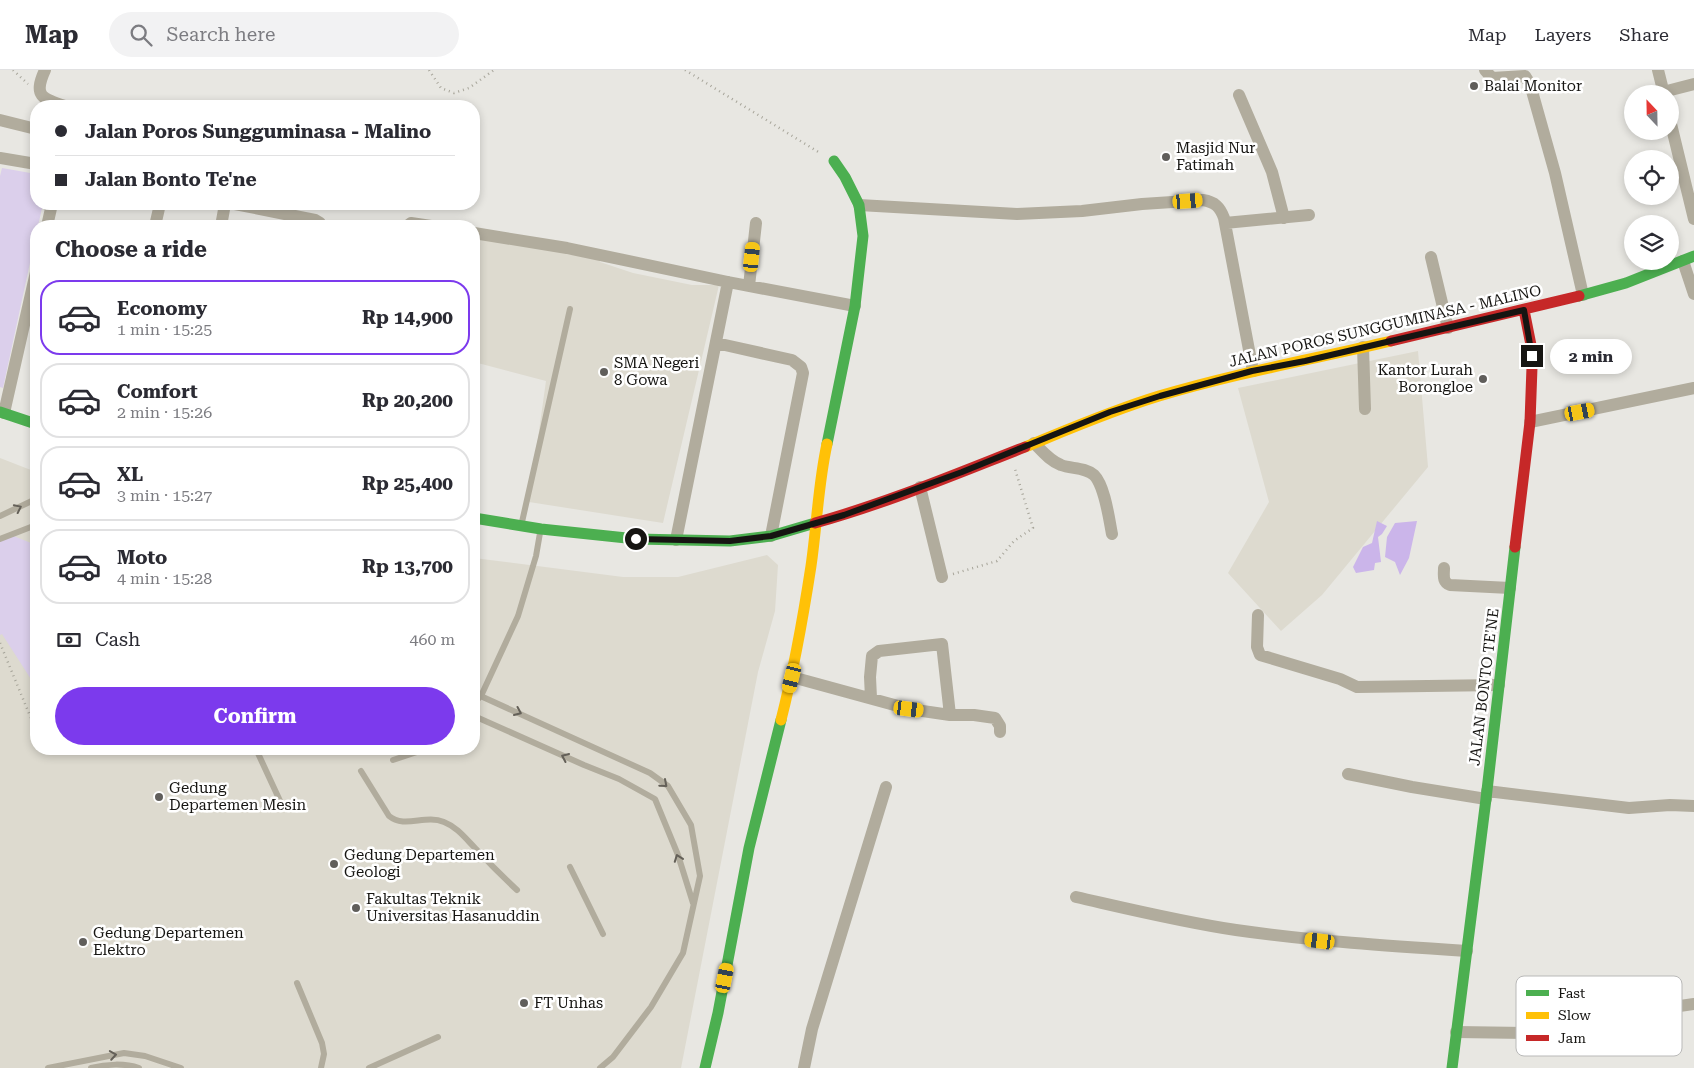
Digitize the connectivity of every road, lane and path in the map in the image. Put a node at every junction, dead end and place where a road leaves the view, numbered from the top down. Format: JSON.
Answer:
{"nodes":[{"id":1,"x":45,"y":70,"type":"edge"},
{"id":2,"x":429,"y":70,"type":"edge"},
{"id":3,"x":494,"y":70,"type":"edge"},
{"id":4,"x":685,"y":70,"type":"edge"},
{"id":5,"x":1485,"y":70,"type":"edge"},
{"id":6,"x":1658,"y":70,"type":"edge"},
{"id":7,"x":1694,"y":84,"type":"edge"},
{"id":8,"x":1661,"y":85,"type":"edge"},
{"id":9,"x":1679,"y":88,"type":"edge"},
{"id":10,"x":1239,"y":95,"type":"dead end"},
{"id":11,"x":46,"y":100,"type":"edge"},
{"id":12,"x":0,"y":120,"type":"edge"},
{"id":13,"x":30,"y":128,"type":"edge"},
{"id":14,"x":1675,"y":140,"type":"edge"},
{"id":15,"x":0,"y":157,"type":"edge"},
{"id":16,"x":834,"y":161,"type":"joint"},
{"id":17,"x":30,"y":163,"type":"edge"},
{"id":18,"x":859,"y":205,"type":"junction"},
{"id":19,"x":265,"y":210,"type":"edge"},
{"id":20,"x":1309,"y":215,"type":"dead end"},
{"id":21,"x":1284,"y":218,"type":"junction"},
{"id":22,"x":1694,"y":219,"type":"edge"},
{"id":23,"x":315,"y":220,"type":"edge"},
{"id":24,"x":756,"y":223,"type":"dead end"},
{"id":25,"x":1226,"y":223,"type":"junction"},
{"id":26,"x":480,"y":234,"type":"edge"},
{"id":27,"x":1431,"y":257,"type":"dead end"},
{"id":28,"x":1689,"y":259,"type":"edge"},
{"id":29,"x":728,"y":282,"type":"junction"},
{"id":30,"x":749,"y":286,"type":"junction"},
{"id":31,"x":1694,"y":294,"type":"edge"},
{"id":32,"x":1583,"y":295,"type":"junction"},
{"id":33,"x":30,"y":298,"type":"edge"},
{"id":34,"x":855,"y":306,"type":"junction"},
{"id":35,"x":570,"y":309,"type":"dead end"},
{"id":36,"x":1524,"y":310,"type":"junction"},
{"id":37,"x":1448,"y":328,"type":"junction"},
{"id":38,"x":716,"y":344,"type":"junction"},
{"id":39,"x":1363,"y":347,"type":"junction"},
{"id":40,"x":1252,"y":371,"type":"junction"},
{"id":41,"x":1694,"y":388,"type":"edge"},
{"id":42,"x":1364,"y":409,"type":"dead end"},
{"id":43,"x":2,"y":413,"type":"edge"},
{"id":44,"x":30,"y":422,"type":"edge"},
{"id":45,"x":1530,"y":422,"type":"junction"},
{"id":46,"x":1034,"y":443,"type":"junction"},
{"id":47,"x":1010,"y":453,"type":"junction"},
{"id":48,"x":920,"y":487,"type":"junction"},
{"id":49,"x":30,"y":502,"type":"edge"},
{"id":50,"x":0,"y":516,"type":"edge"},
{"id":51,"x":480,"y":519,"type":"edge"},
{"id":52,"x":815,"y":524,"type":"junction"},
{"id":53,"x":521,"y":526,"type":"junction"},
{"id":54,"x":30,"y":527,"type":"edge"},
{"id":55,"x":541,"y":529,"type":"junction"},
{"id":56,"x":1112,"y":534,"type":"dead end"},
{"id":57,"x":771,"y":536,"type":"junction"},
{"id":58,"x":0,"y":539,"type":"edge"},
{"id":59,"x":676,"y":540,"type":"junction"},
{"id":60,"x":1444,"y":568,"type":"dead end"},
{"id":61,"x":942,"y":577,"type":"joint"},
{"id":62,"x":1510,"y":588,"type":"junction"},
{"id":63,"x":1258,"y":615,"type":"dead end"},
{"id":64,"x":0,"y":643,"type":"edge"},
{"id":65,"x":12,"y":671,"type":"junction"},
{"id":66,"x":7,"y":673,"type":"dead end"},
{"id":67,"x":792,"y":678,"type":"junction"},
{"id":68,"x":1499,"y":685,"type":"junction"},
{"id":69,"x":481,"y":696,"type":"joint"},
{"id":70,"x":871,"y":698,"type":"junction"},
{"id":71,"x":950,"y":715,"type":"junction"},
{"id":72,"x":30,"y":716,"type":"edge"},
{"id":73,"x":480,"y":719,"type":"edge"},
{"id":74,"x":1000,"y":732,"type":"dead end"},
{"id":75,"x":259,"y":755,"type":"edge"},
{"id":76,"x":410,"y":755,"type":"edge"},
{"id":77,"x":393,"y":760,"type":"dead end"},
{"id":78,"x":361,"y":771,"type":"dead end"},
{"id":79,"x":1348,"y":774,"type":"dead end"},
{"id":80,"x":886,"y":787,"type":"dead end"},
{"id":81,"x":1486,"y":795,"type":"junction"},
{"id":82,"x":281,"y":803,"type":"dead end"},
{"id":83,"x":1694,"y":806,"type":"edge"},
{"id":84,"x":570,"y":866,"type":"dead end"},
{"id":85,"x":516,"y":890,"type":"dead end"},
{"id":86,"x":1076,"y":897,"type":"dead end"},
{"id":87,"x":693,"y":904,"type":"junction"},
{"id":88,"x":603,"y":934,"type":"dead end"},
{"id":89,"x":1467,"y":951,"type":"junction"},
{"id":90,"x":297,"y":983,"type":"dead end"},
{"id":91,"x":1456,"y":1032,"type":"junction"},
{"id":92,"x":1516,"y":1033,"type":"edge"},
{"id":93,"x":438,"y":1037,"type":"dead end"},
{"id":94,"x":48,"y":1068,"type":"edge"},
{"id":95,"x":91,"y":1068,"type":"edge"},
{"id":96,"x":139,"y":1068,"type":"edge"},
{"id":97,"x":181,"y":1068,"type":"edge"},
{"id":98,"x":321,"y":1068,"type":"edge"},
{"id":99,"x":369,"y":1068,"type":"edge"},
{"id":100,"x":600,"y":1068,"type":"edge"},
{"id":101,"x":705,"y":1068,"type":"edge"},
{"id":102,"x":804,"y":1068,"type":"edge"},
{"id":103,"x":1452,"y":1068,"type":"edge"}],
"edges":[{"from":1,"to":11,"type":"street"},
{"from":2,"to":3,"type":"path"},
{"from":4,"to":16,"type":"path"},
{"from":5,"to":32,"type":"street"},
{"from":6,"to":8,"type":"street"},
{"from":7,"to":9,"type":"street"},
{"from":10,"to":21,"type":"street"},
{"from":12,"to":13,"type":"street"},
{"from":14,"to":22,"type":"street"},
{"from":15,"to":17,"type":"street"},
{"from":16,"to":18,"type":"street"},
{"from":18,"to":25,"type":"street"},
{"from":18,"to":34,"type":"street"},
{"from":19,"to":23,"type":"street"},
{"from":20,"to":21,"type":"street"},
{"from":21,"to":25,"type":"street"},
{"from":24,"to":30,"type":"street"},
{"from":25,"to":40,"type":"street"},
{"from":26,"to":29,"type":"street"},
{"from":27,"to":37,"type":"street"},
{"from":28,"to":31,"type":"street"},
{"from":28,"to":32,"type":"street","name":"JALAN POROS SUNGGUMINASA - MALINO"},
{"from":29,"to":30,"type":"street"},
{"from":29,"to":38,"type":"street"},
{"from":30,"to":34,"type":"street"},
{"from":32,"to":36,"type":"street","name":"JALAN POROS SUNGGUMINASA - MALINO"},
{"from":33,"to":43,"type":"street"},
{"from":34,"to":52,"type":"street"},
{"from":35,"to":53,"type":"lane"},
{"from":36,"to":37,"type":"street","name":"JALAN POROS SUNGGUMINASA - MALINO"},
{"from":36,"to":45,"type":"street","name":"JALAN BONTO TE'NE"},
{"from":37,"to":39,"type":"street","name":"JALAN POROS SUNGGUMINASA - MALINO"},
{"from":38,"to":57,"type":"street"},
{"from":38,"to":59,"type":"street"},
{"from":39,"to":40,"type":"street","name":"JALAN POROS SUNGGUMINASA - MALINO"},
{"from":39,"to":42,"type":"street"},
{"from":40,"to":46,"type":"street","name":"JALAN POROS SUNGGUMINASA - MALINO"},
{"from":41,"to":45,"type":"street"},
{"from":43,"to":44,"type":"street"},
{"from":45,"to":62,"type":"street","name":"JALAN BONTO TE'NE"},
{"from":46,"to":47,"type":"street","name":"JALAN POROS SUNGGUMINASA - MALINO"},
{"from":46,"to":56,"type":"street"},
{"from":47,"to":48,"type":"street","name":"JALAN POROS SUNGGUMINASA - MALINO"},
{"from":47,"to":61,"type":"path"},
{"from":48,"to":52,"type":"street","name":"JALAN POROS SUNGGUMINASA - MALINO"},
{"from":48,"to":61,"type":"street"},
{"from":50,"to":49,"type":"lane","one_way":true},
{"from":51,"to":53,"type":"street","name":"JALAN POROS SUNGGUMINASA - MALINO"},
{"from":52,"to":57,"type":"street","name":"JALAN POROS SUNGGUMINASA - MALINO"},
{"from":52,"to":67,"type":"street"},
{"from":53,"to":55,"type":"street","name":"JALAN POROS SUNGGUMINASA - MALINO"},
{"from":54,"to":58,"type":"lane"},
{"from":55,"to":59,"type":"street","name":"JALAN POROS SUNGGUMINASA - MALINO"},
{"from":55,"to":69,"type":"lane"},
{"from":57,"to":59,"type":"street","name":"JALAN POROS SUNGGUMINASA - MALINO"},
{"from":60,"to":62,"type":"street"},
{"from":62,"to":68,"type":"street","name":"JALAN BONTO TE'NE"},
{"from":63,"to":68,"type":"street"},
{"from":64,"to":65,"type":"path"},
{"from":65,"to":66,"type":"path"},
{"from":65,"to":72,"type":"path"},
{"from":67,"to":70,"type":"street"},
{"from":67,"to":101,"type":"street"},
{"from":68,"to":81,"type":"street","name":"JALAN BONTO TE'NE"},
{"from":69,"to":87,"type":"lane","one_way":true},
{"from":70,"to":71,"type":"street"},
{"from":70,"to":71,"type":"street"},
{"from":71,"to":74,"type":"street"},
{"from":87,"to":73,"type":"lane","one_way":true},
{"from":75,"to":82,"type":"lane"},
{"from":76,"to":77,"type":"lane"},
{"from":78,"to":85,"type":"lane"},
{"from":79,"to":81,"type":"street"},
{"from":80,"to":102,"type":"street"},
{"from":81,"to":83,"type":"street"},
{"from":81,"to":89,"type":"street","name":"JALAN BONTO TE'NE"},
{"from":84,"to":88,"type":"lane"},
{"from":86,"to":89,"type":"street"},
{"from":87,"to":100,"type":"lane"},
{"from":89,"to":91,"type":"street","name":"JALAN BONTO TE'NE"},
{"from":90,"to":98,"type":"lane"},
{"from":91,"to":92,"type":"street"},
{"from":91,"to":103,"type":"street","name":"JALAN BONTO TE'NE"},
{"from":93,"to":99,"type":"lane"},
{"from":94,"to":97,"type":"lane","one_way":true},
{"from":95,"to":96,"type":"lane"}]}
